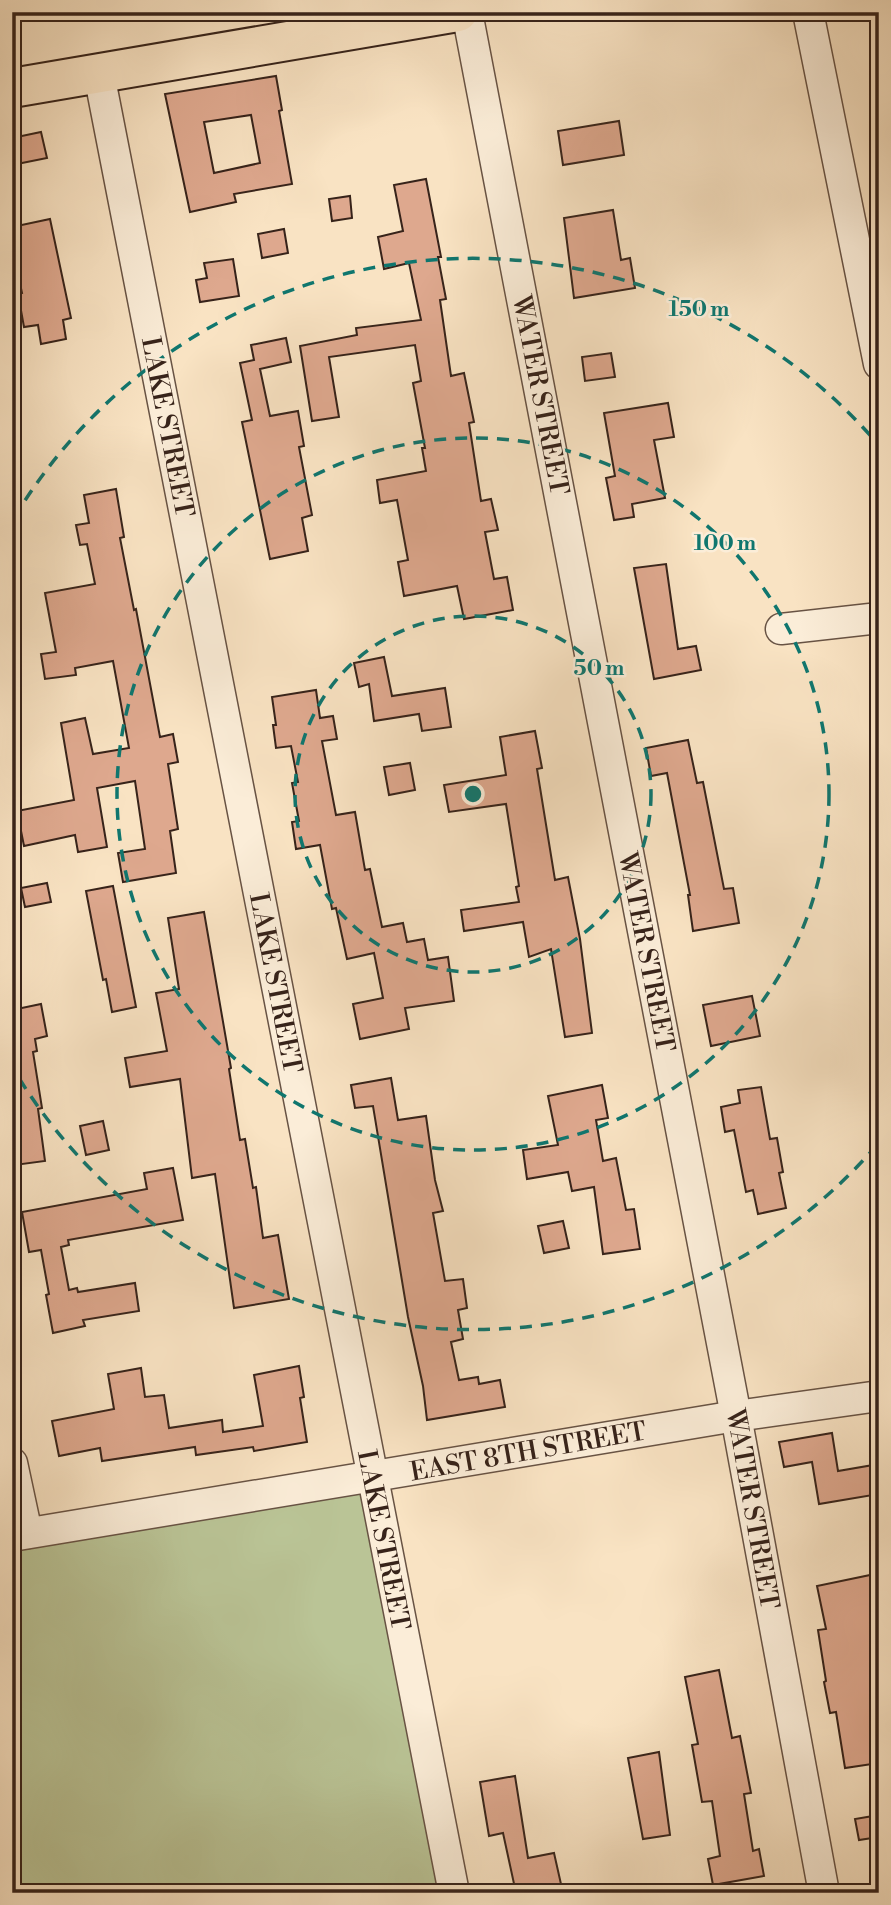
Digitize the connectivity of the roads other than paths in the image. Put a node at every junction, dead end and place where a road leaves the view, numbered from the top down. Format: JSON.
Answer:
{"nodes":[{"id":1,"x":458,"y":12,"type":"edge"},
{"id":2,"x":467,"y":12,"type":"edge"},
{"id":3,"x":808,"y":12,"type":"edge"},
{"id":4,"x":99,"y":74,"type":"junction"},
{"id":5,"x":12,"y":88,"type":"edge"},
{"id":6,"x":877,"y":346,"type":"edge"},
{"id":7,"x":879,"y":618,"type":"edge"},
{"id":8,"x":781,"y":629,"type":"dead end"},
{"id":9,"x":879,"y":1396,"type":"edge"},
{"id":10,"x":736,"y":1416,"type":"junction"},
{"id":11,"x":12,"y":1463,"type":"edge"},
{"id":12,"x":372,"y":1478,"type":"junction"},
{"id":13,"x":20,"y":1534,"type":"edge"},
{"id":14,"x":454,"y":1893,"type":"edge"},
{"id":15,"x":824,"y":1893,"type":"edge"}],
"edges":[{"from":1,"to":4,"type":"main road"},
{"from":2,"to":10,"type":"street","name":"WATER STREET"},
{"from":3,"to":6,"type":"street"},
{"from":4,"to":5,"type":"main road"},
{"from":4,"to":12,"type":"street","name":"LAKE STREET"},
{"from":7,"to":8,"type":"street"},
{"from":9,"to":10,"type":"street","name":"EAST 8TH STREET"},
{"from":10,"to":12,"type":"street","name":"EAST 8TH STREET"},
{"from":10,"to":15,"type":"street","name":"WATER STREET"},
{"from":11,"to":13,"type":"street"},
{"from":12,"to":13,"type":"street","name":"EAST 8TH STREET"},
{"from":12,"to":14,"type":"street","name":"LAKE STREET"}]}
